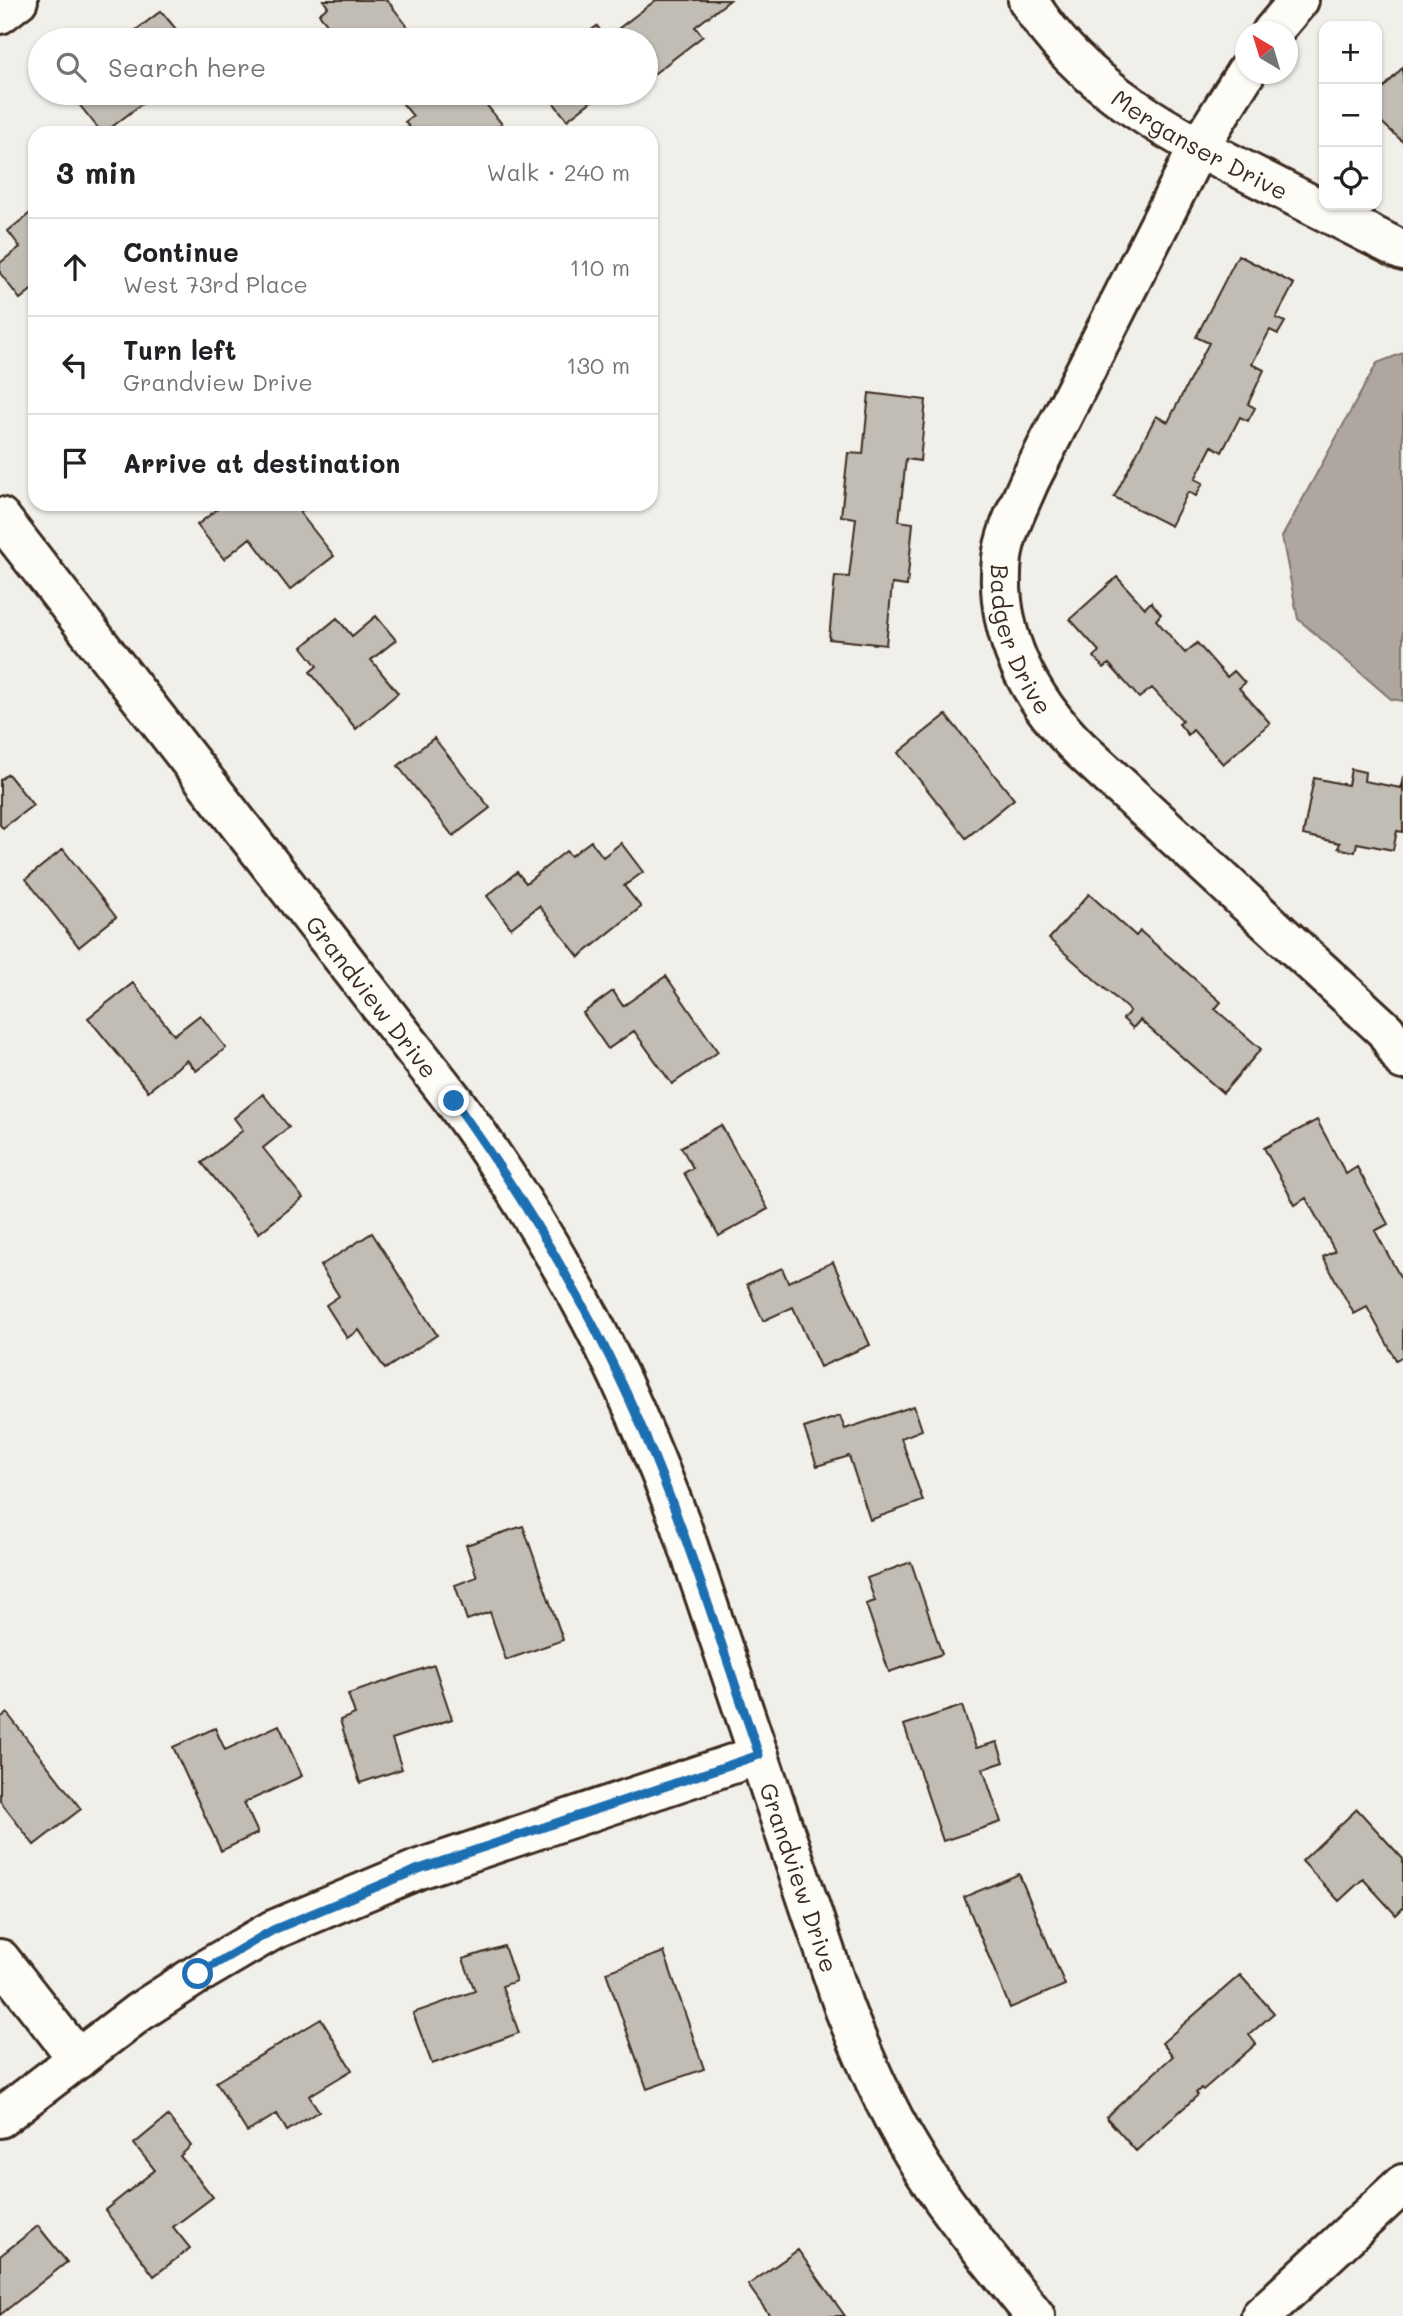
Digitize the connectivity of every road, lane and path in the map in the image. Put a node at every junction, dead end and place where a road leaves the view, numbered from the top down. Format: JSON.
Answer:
{"nodes":[{"id":1,"x":18,"y":0,"type":"edge"},
{"id":2,"x":1028,"y":0,"type":"edge"},
{"id":3,"x":1299,"y":0,"type":"edge"},
{"id":4,"x":0,"y":14,"type":"edge"},
{"id":5,"x":1281,"y":21,"type":"edge"},
{"id":6,"x":1238,"y":84,"type":"edge"},
{"id":7,"x":1198,"y":148,"type":"junction"},
{"id":8,"x":1403,"y":251,"type":"edge"},
{"id":9,"x":0,"y":517,"type":"edge"},
{"id":10,"x":1397,"y":1037,"type":"edge"},
{"id":11,"x":759,"y":1755,"type":"junction"},
{"id":12,"x":0,"y":1959,"type":"edge"},
{"id":13,"x":78,"y":2059,"type":"junction"},
{"id":14,"x":0,"y":2118,"type":"edge"},
{"id":15,"x":1403,"y":2184,"type":"edge"},
{"id":16,"x":1035,"y":2316,"type":"edge"},
{"id":17,"x":1261,"y":2316,"type":"edge"}],
"edges":[{"from":1,"to":4,"type":"street"},
{"from":2,"to":7,"type":"street","name":"Merganser Drive"},
{"from":3,"to":5,"type":"street"},
{"from":6,"to":7,"type":"street","name":"Badger Drive"},
{"from":7,"to":8,"type":"street","name":"Merganser Drive"},
{"from":7,"to":10,"type":"street","name":"Badger Drive"},
{"from":9,"to":11,"type":"street","name":"Grandview Drive"},
{"from":11,"to":13,"type":"street"},
{"from":11,"to":16,"type":"street","name":"Grandview Drive"},
{"from":12,"to":13,"type":"street"},
{"from":13,"to":14,"type":"street"},
{"from":15,"to":17,"type":"street"}]}
